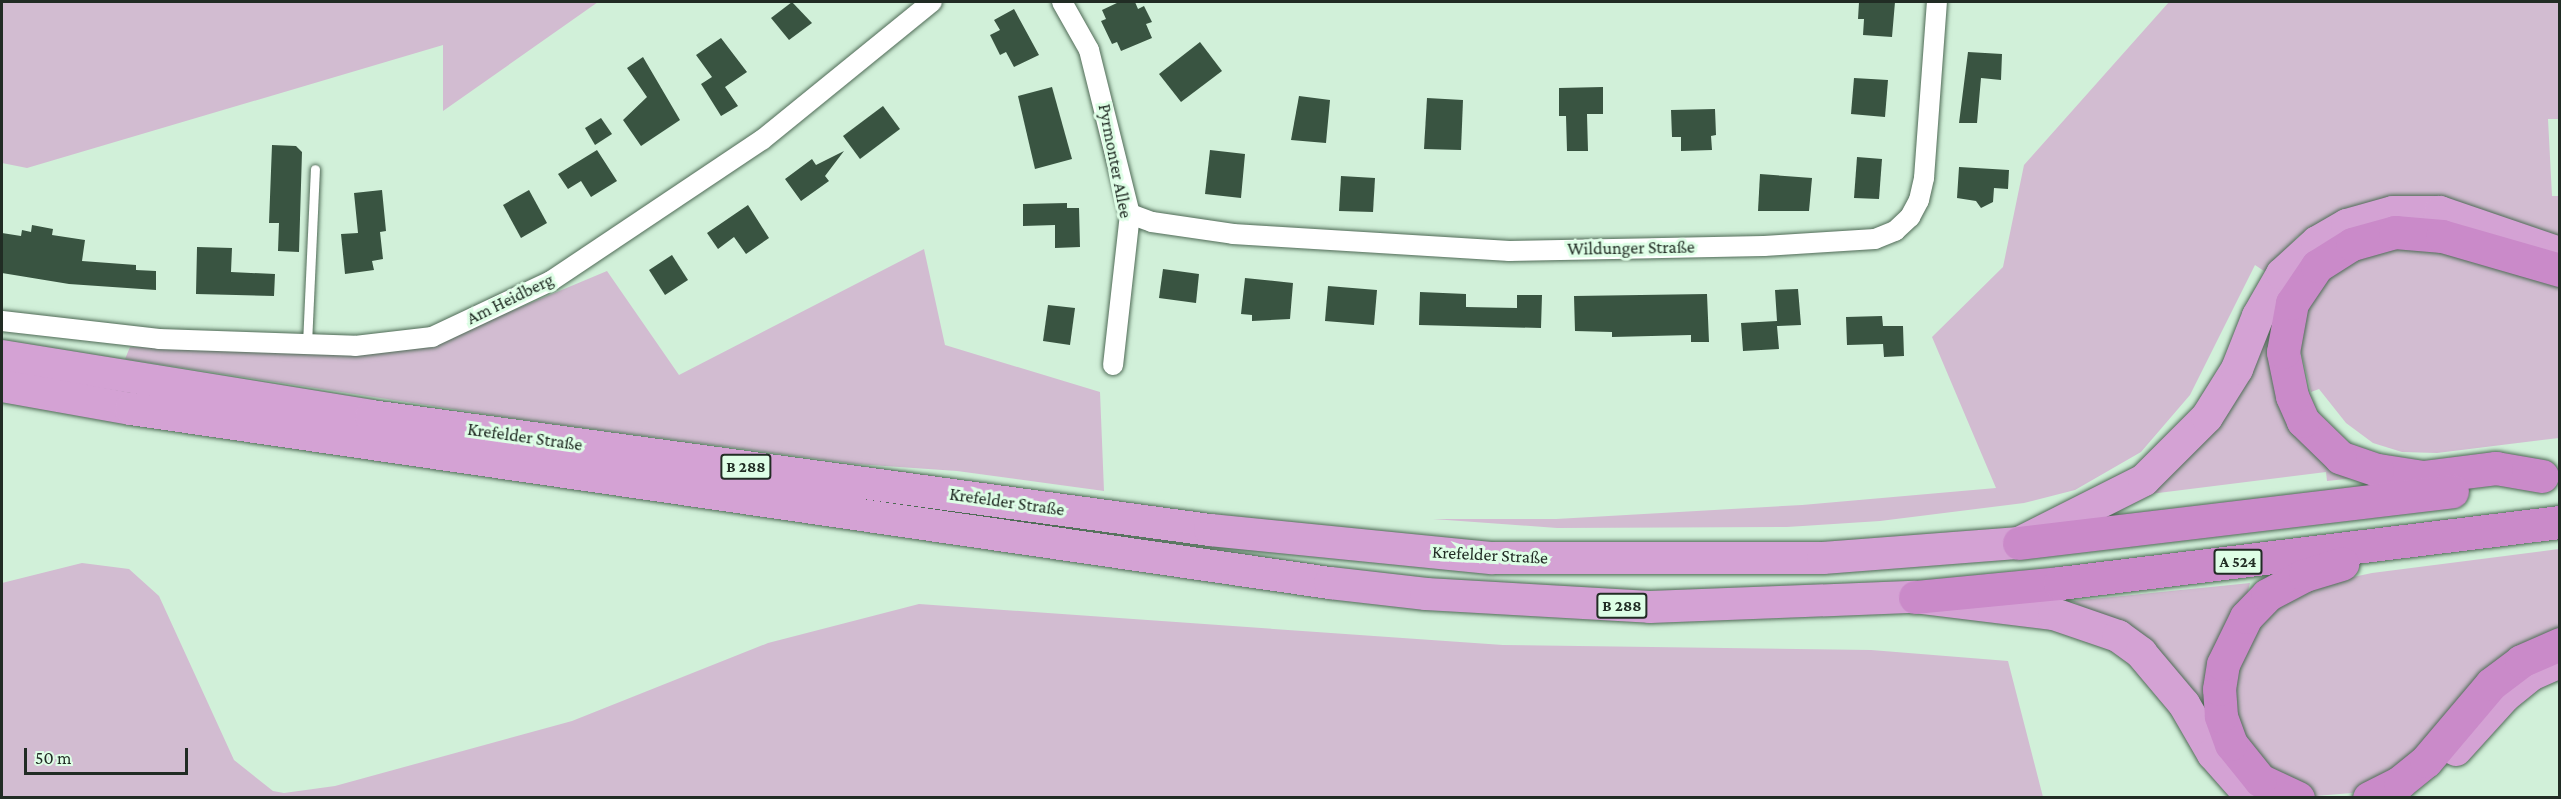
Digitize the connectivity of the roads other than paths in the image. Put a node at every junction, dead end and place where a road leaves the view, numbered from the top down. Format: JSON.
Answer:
{"nodes":[{"id":1,"x":932,"y":2,"type":"edge"},
{"id":2,"x":1062,"y":2,"type":"edge"},
{"id":3,"x":1937,"y":2,"type":"edge"},
{"id":4,"x":315,"y":169,"type":"dead end"},
{"id":5,"x":1130,"y":214,"type":"junction"},
{"id":6,"x":2559,"y":253,"type":"edge"},
{"id":7,"x":2559,"y":270,"type":"edge"},
{"id":8,"x":2,"y":321,"type":"edge"},
{"id":9,"x":307,"y":344,"type":"junction"},
{"id":10,"x":2,"y":356,"type":"edge"},
{"id":11,"x":1113,"y":365,"type":"dead end"},
{"id":12,"x":2,"y":386,"type":"edge"},
{"id":13,"x":2551,"y":475,"type":"edge"},
{"id":14,"x":2559,"y":522,"type":"edge"},
{"id":15,"x":2421,"y":541,"type":"junction"},
{"id":16,"x":2019,"y":543,"type":"junction"},
{"id":17,"x":1915,"y":597,"type":"junction"},
{"id":18,"x":2559,"y":644,"type":"edge"},
{"id":19,"x":2559,"y":662,"type":"edge"},
{"id":20,"x":2252,"y":798,"type":"edge"},
{"id":21,"x":2298,"y":798,"type":"edge"},
{"id":22,"x":2369,"y":798,"type":"edge"},
{"id":23,"x":2406,"y":798,"type":"edge"}],
"edges":[{"from":1,"to":9,"type":"street","name":"Am Heidberg"},
{"from":2,"to":5,"type":"street","name":"Pyrmonter Allee"},
{"from":3,"to":5,"type":"street","name":"Wildunger Straße"},
{"from":4,"to":9,"type":"lane"},
{"from":5,"to":11,"type":"street","name":"Pyrmonter Allee"},
{"from":6,"to":16,"type":"highway"},
{"from":7,"to":13,"type":"highway"},
{"from":8,"to":9,"type":"street","name":"Am Heidberg"},
{"from":10,"to":16,"type":"highway","name":"Krefelder Straße","number":"B 288"},
{"from":12,"to":17,"type":"highway","name":"Krefelder Straße","number":"B 288"},
{"from":13,"to":16,"type":"highway"},
{"from":14,"to":15,"type":"highway","number":"A 524"},
{"from":15,"to":17,"type":"highway","number":"A 524"},
{"from":15,"to":21,"type":"highway"},
{"from":17,"to":20,"type":"highway","name":"Krefelder Straße"},
{"from":18,"to":22,"type":"highway"},
{"from":19,"to":23,"type":"highway"}]}
